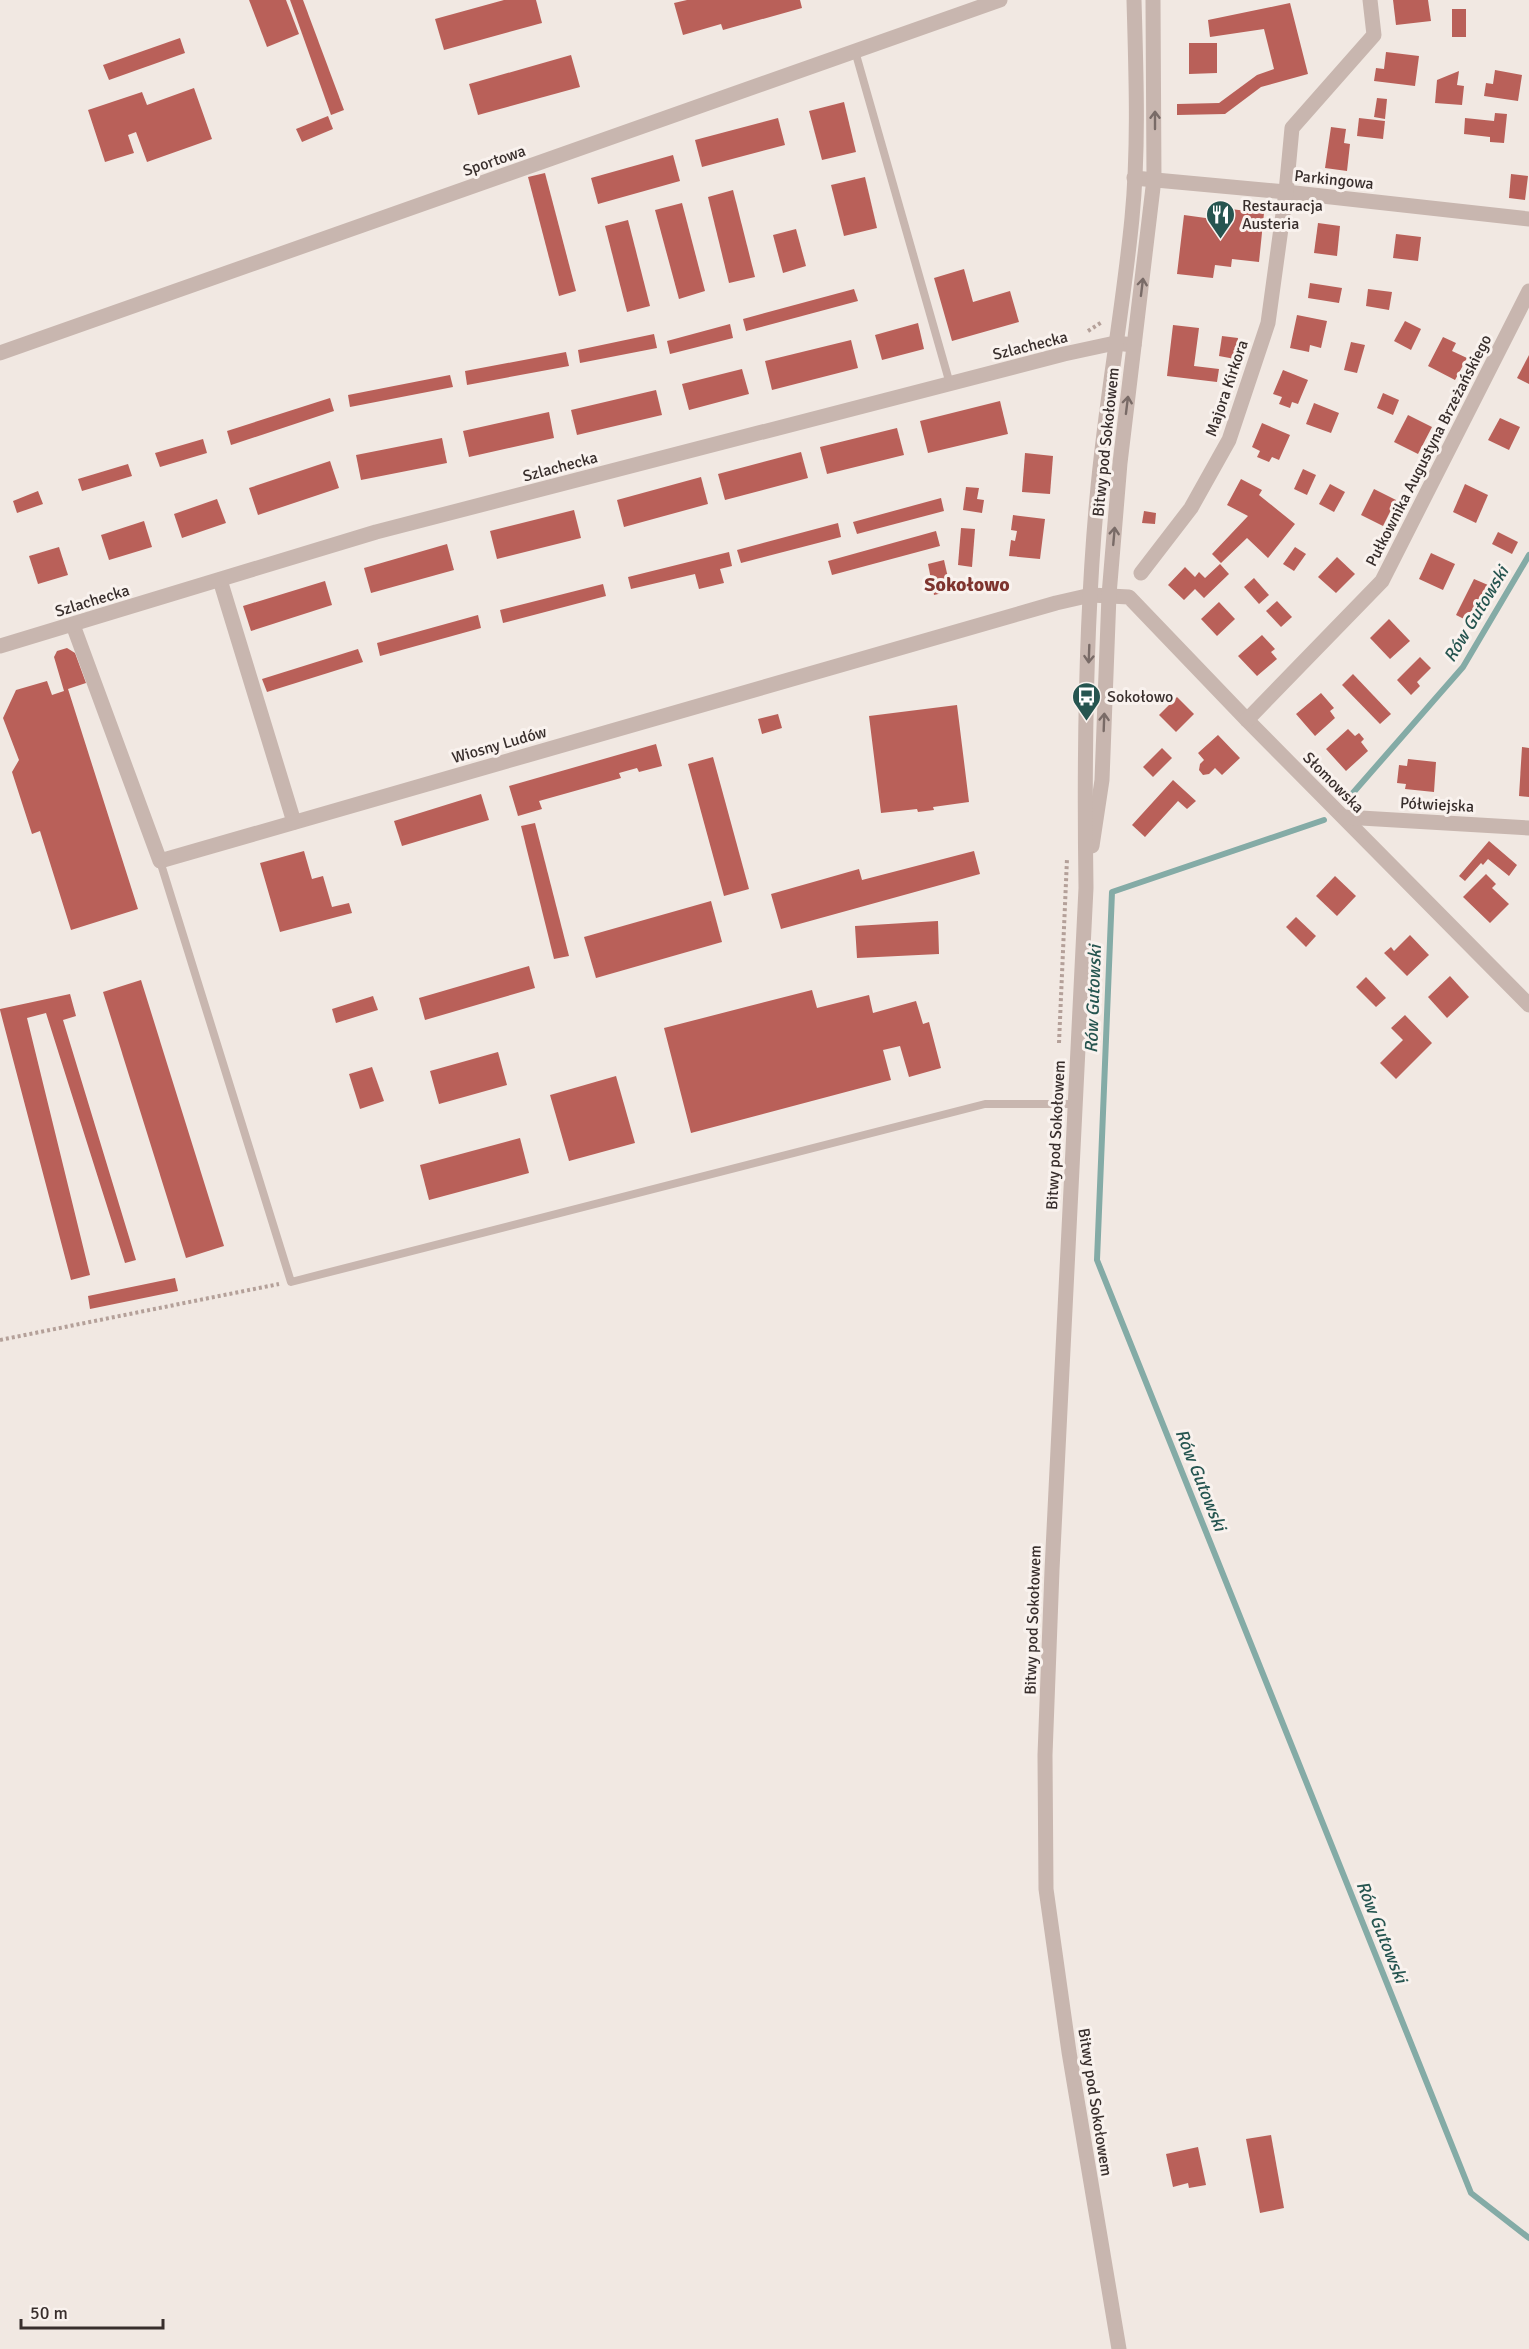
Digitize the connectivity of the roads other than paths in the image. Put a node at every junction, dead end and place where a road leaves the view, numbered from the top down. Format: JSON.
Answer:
{"nodes":[{"id":1,"x":1000,"y":0,"type":"edge"},
{"id":2,"x":1134,"y":0,"type":"edge"},
{"id":3,"x":1153,"y":0,"type":"edge"},
{"id":4,"x":1370,"y":0,"type":"edge"},
{"id":5,"x":855,"y":51,"type":"junction"},
{"id":6,"x":1134,"y":178,"type":"junction"},
{"id":7,"x":1154,"y":178,"type":"junction"},
{"id":8,"x":1287,"y":192,"type":"junction"},
{"id":9,"x":1529,"y":219,"type":"edge"},
{"id":10,"x":1529,"y":291,"type":"edge"},
{"id":11,"x":1115,"y":343,"type":"junction"},
{"id":12,"x":1134,"y":345,"type":"junction"},
{"id":13,"x":0,"y":353,"type":"edge"},
{"id":14,"x":950,"y":384,"type":"junction"},
{"id":15,"x":1141,"y":573,"type":"dead end"},
{"id":16,"x":220,"y":580,"type":"junction"},
{"id":17,"x":1109,"y":594,"type":"junction"},
{"id":18,"x":1091,"y":595,"type":"junction"},
{"id":19,"x":72,"y":625,"type":"junction"},
{"id":20,"x":0,"y":646,"type":"edge"},
{"id":21,"x":1247,"y":720,"type":"junction"},
{"id":22,"x":1344,"y":817,"type":"junction"},
{"id":23,"x":294,"y":822,"type":"junction"},
{"id":24,"x":1529,"y":828,"type":"edge"},
{"id":25,"x":160,"y":861,"type":"junction"},
{"id":26,"x":1086,"y":888,"type":"junction"},
{"id":27,"x":1529,"y":1005,"type":"edge"},
{"id":28,"x":1075,"y":1104,"type":"junction"},
{"id":29,"x":1119,"y":2349,"type":"edge"}],
"edges":[{"from":1,"to":5,"type":"street","name":"Sportowa"},
{"from":2,"to":6,"type":"street","name":"Bitwy pod Sokołowem"},
{"from":7,"to":3,"type":"street","name":"Bitwy pod Sokołowem","one_way":true},
{"from":4,"to":8,"type":"street","name":"Majora Kirkora"},
{"from":5,"to":13,"type":"street","name":"Sportowa"},
{"from":5,"to":14,"type":"lane"},
{"from":6,"to":7,"type":"street","name":"Parkingowa"},
{"from":6,"to":11,"type":"street","name":"Bitwy pod Sokołowem"},
{"from":7,"to":8,"type":"street","name":"Parkingowa"},
{"from":12,"to":7,"type":"street","name":"Bitwy pod Sokołowem","one_way":true},
{"from":8,"to":9,"type":"street","name":"Parkingowa"},
{"from":8,"to":15,"type":"street","name":"Majora Kirkora"},
{"from":10,"to":21,"type":"street","name":"Pułkownika Augustyna Brzeżańskiego"},
{"from":11,"to":12,"type":"street","name":"Szlachecka"},
{"from":11,"to":14,"type":"street","name":"Szlachecka"},
{"from":11,"to":18,"type":"street","name":"Bitwy pod Sokołowem"},
{"from":17,"to":12,"type":"street","name":"Bitwy pod Sokołowem","one_way":true},
{"from":14,"to":16,"type":"street","name":"Szlachecka"},
{"from":16,"to":19,"type":"street","name":"Szlachecka"},
{"from":16,"to":23,"type":"street"},
{"from":17,"to":18,"type":"street","name":"Wiosny Ludów"},
{"from":17,"to":21,"type":"street","name":"Słomowska"},
{"from":26,"to":17,"type":"street","name":"Bitwy pod Sokołowem","one_way":true},
{"from":18,"to":23,"type":"street","name":"Wiosny Ludów"},
{"from":18,"to":26,"type":"street","name":"Bitwy pod Sokołowem","one_way":true},
{"from":19,"to":20,"type":"street","name":"Szlachecka"},
{"from":19,"to":25,"type":"street"},
{"from":21,"to":22,"type":"street","name":"Słomowska"},
{"from":22,"to":24,"type":"street","name":"Półwiejska"},
{"from":22,"to":27,"type":"street","name":"Słomowska"},
{"from":23,"to":25,"type":"street","name":"Wiosny Ludów"},
{"from":25,"to":28,"type":"lane"},
{"from":26,"to":28,"type":"street","name":"Bitwy pod Sokołowem"},
{"from":28,"to":29,"type":"street","name":"Bitwy pod Sokołowem"}]}
